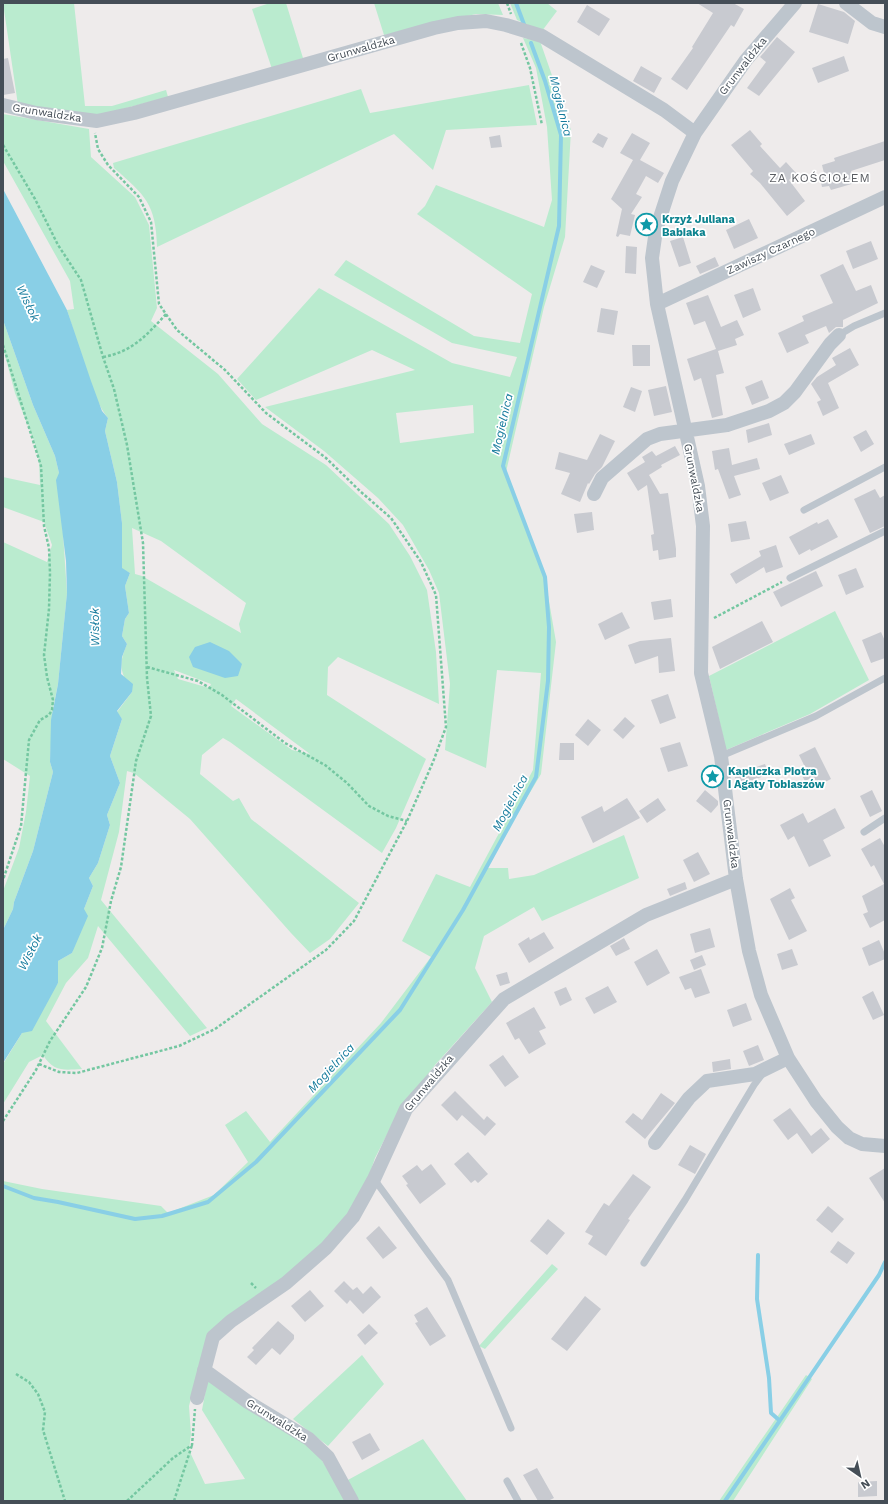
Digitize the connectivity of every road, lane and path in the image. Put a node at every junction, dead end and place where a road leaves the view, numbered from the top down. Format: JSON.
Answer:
{"nodes":[{"id":1,"x":795,"y":3,"type":"edge"},
{"id":2,"x":846,"y":3,"type":"edge"},
{"id":3,"x":885,"y":27,"type":"edge"},
{"id":4,"x":516,"y":28,"type":"junction"},
{"id":5,"x":3,"y":105,"type":"edge"},
{"id":6,"x":97,"y":120,"type":"junction"},
{"id":7,"x":542,"y":125,"type":"dead end"},
{"id":8,"x":695,"y":133,"type":"junction"},
{"id":9,"x":3,"y":144,"type":"edge"},
{"id":10,"x":885,"y":197,"type":"edge"},
{"id":11,"x":657,"y":304,"type":"junction"},
{"id":12,"x":885,"y":312,"type":"edge"},
{"id":13,"x":166,"y":314,"type":"junction"},
{"id":14,"x":839,"y":335,"type":"joint"},
{"id":15,"x":3,"y":345,"type":"edge"},
{"id":16,"x":103,"y":357,"type":"junction"},
{"id":17,"x":685,"y":430,"type":"junction"},
{"id":18,"x":885,"y":466,"type":"edge"},
{"id":19,"x":594,"y":494,"type":"dead end"},
{"id":20,"x":804,"y":510,"type":"dead end"},
{"id":21,"x":885,"y":531,"type":"edge"},
{"id":22,"x":790,"y":578,"type":"joint"},
{"id":23,"x":702,"y":624,"type":"junction"},
{"id":24,"x":147,"y":667,"type":"junction"},
{"id":25,"x":885,"y":678,"type":"edge"},
{"id":26,"x":721,"y":756,"type":"junction"},
{"id":27,"x":885,"y":818,"type":"edge"},
{"id":28,"x":407,"y":821,"type":"junction"},
{"id":29,"x":864,"y":832,"type":"dead end"},
{"id":30,"x":736,"y":879,"type":"junction"},
{"id":31,"x":3,"y":880,"type":"edge"},
{"id":32,"x":788,"y":1058,"type":"junction"},
{"id":33,"x":39,"y":1064,"type":"junction"},
{"id":34,"x":766,"y":1070,"type":"junction"},
{"id":35,"x":3,"y":1121,"type":"edge"},
{"id":36,"x":655,"y":1143,"type":"dead end"},
{"id":37,"x":885,"y":1146,"type":"edge"},
{"id":38,"x":374,"y":1179,"type":"junction"},
{"id":39,"x":644,"y":1263,"type":"dead end"},
{"id":40,"x":204,"y":1370,"type":"junction"},
{"id":41,"x":16,"y":1374,"type":"dead end"},
{"id":42,"x":197,"y":1398,"type":"joint"},
{"id":43,"x":511,"y":1428,"type":"dead end"},
{"id":44,"x":192,"y":1445,"type":"junction"},
{"id":45,"x":507,"y":1481,"type":"dead end"},
{"id":46,"x":65,"y":1501,"type":"edge"},
{"id":47,"x":127,"y":1501,"type":"edge"},
{"id":48,"x":174,"y":1501,"type":"edge"},
{"id":49,"x":352,"y":1501,"type":"edge"},
{"id":50,"x":518,"y":1501,"type":"edge"}],
"edges":[{"from":1,"to":8,"type":"street","name":"Grunwaldzka"},
{"from":2,"to":3,"type":"street"},
{"from":4,"to":6,"type":"street","name":"Grunwaldzka"},
{"from":4,"to":7,"type":"path"},
{"from":4,"to":8,"type":"street","name":"Grunwaldzka"},
{"from":5,"to":6,"type":"street","name":"Grunwaldzka"},
{"from":6,"to":13,"type":"path"},
{"from":8,"to":11,"type":"street","name":"Grunwaldzka"},
{"from":9,"to":16,"type":"path"},
{"from":10,"to":11,"type":"street","name":"Zawiszy Czarnego"},
{"from":11,"to":17,"type":"street","name":"Grunwaldzka"},
{"from":12,"to":14,"type":"lane"},
{"from":13,"to":16,"type":"path"},
{"from":13,"to":28,"type":"path"},
{"from":14,"to":17,"type":"street"},
{"from":15,"to":31,"type":"path"},
{"from":16,"to":24,"type":"path"},
{"from":17,"to":19,"type":"street"},
{"from":17,"to":23,"type":"street","name":"Grunwaldzka"},
{"from":18,"to":20,"type":"lane"},
{"from":21,"to":22,"type":"lane"},
{"from":22,"to":23,"type":"path"},
{"from":23,"to":26,"type":"street","name":"Grunwaldzka"},
{"from":24,"to":28,"type":"path"},
{"from":24,"to":33,"type":"path"},
{"from":25,"to":26,"type":"lane"},
{"from":26,"to":30,"type":"street","name":"Grunwaldzka"},
{"from":27,"to":29,"type":"lane"},
{"from":28,"to":33,"type":"path"},
{"from":30,"to":32,"type":"street","name":"Grunwaldzka"},
{"from":30,"to":38,"type":"street","name":"Grunwaldzka"},
{"from":32,"to":34,"type":"street"},
{"from":32,"to":37,"type":"street","name":"Grunwaldzka"},
{"from":33,"to":35,"type":"path"},
{"from":34,"to":36,"type":"street"},
{"from":34,"to":39,"type":"lane"},
{"from":38,"to":40,"type":"street","name":"Grunwaldzka"},
{"from":38,"to":43,"type":"lane"},
{"from":40,"to":42,"type":"street","name":"Grunwaldzka"},
{"from":40,"to":49,"type":"street","name":"Grunwaldzka"},
{"from":41,"to":46,"type":"path"},
{"from":42,"to":44,"type":"path"},
{"from":44,"to":47,"type":"path"},
{"from":44,"to":48,"type":"path"},
{"from":45,"to":50,"type":"lane"}]}
